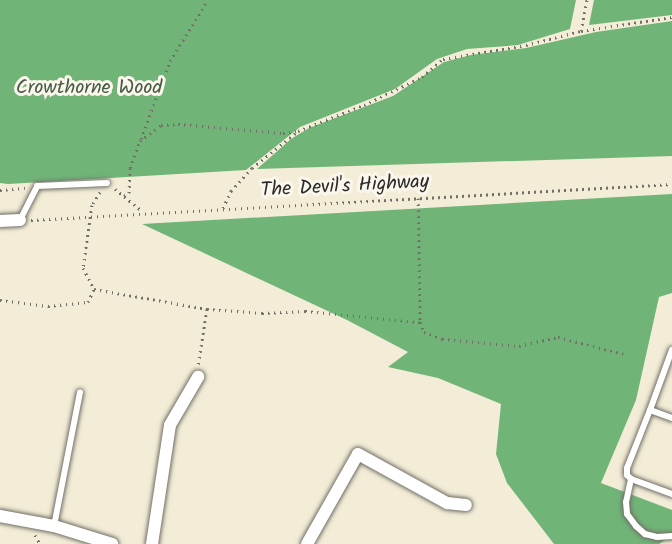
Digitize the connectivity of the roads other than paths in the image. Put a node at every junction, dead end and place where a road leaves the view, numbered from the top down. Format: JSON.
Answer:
{"nodes":[{"id":1,"x":107,"y":183,"type":"road end"},
{"id":2,"x":20,"y":220,"type":"joint"},
{"id":3,"x":0,"y":221,"type":"edge"},
{"id":4,"x":672,"y":350,"type":"edge"},
{"id":5,"x":198,"y":377,"type":"road end"},
{"id":6,"x":80,"y":392,"type":"dead end"},
{"id":7,"x":650,"y":410,"type":"junction"},
{"id":8,"x":672,"y":418,"type":"edge"},
{"id":9,"x":632,"y":479,"type":"junction"},
{"id":10,"x":672,"y":494,"type":"edge"},
{"id":11,"x":466,"y":505,"type":"dead end"},
{"id":12,"x":0,"y":516,"type":"edge"},
{"id":13,"x":54,"y":526,"type":"junction"},
{"id":14,"x":672,"y":536,"type":"edge"},
{"id":15,"x":112,"y":544,"type":"edge"},
{"id":16,"x":152,"y":544,"type":"edge"},
{"id":17,"x":307,"y":544,"type":"edge"}],
"edges":[{"from":1,"to":2,"type":"lane"},
{"from":2,"to":3,"type":"street"},
{"from":4,"to":7,"type":"lane"},
{"from":5,"to":16,"type":"street"},
{"from":6,"to":13,"type":"lane"},
{"from":7,"to":8,"type":"lane"},
{"from":7,"to":9,"type":"lane"},
{"from":9,"to":10,"type":"lane"},
{"from":9,"to":14,"type":"lane"},
{"from":11,"to":17,"type":"street"},
{"from":12,"to":13,"type":"street"},
{"from":13,"to":15,"type":"street"}]}
